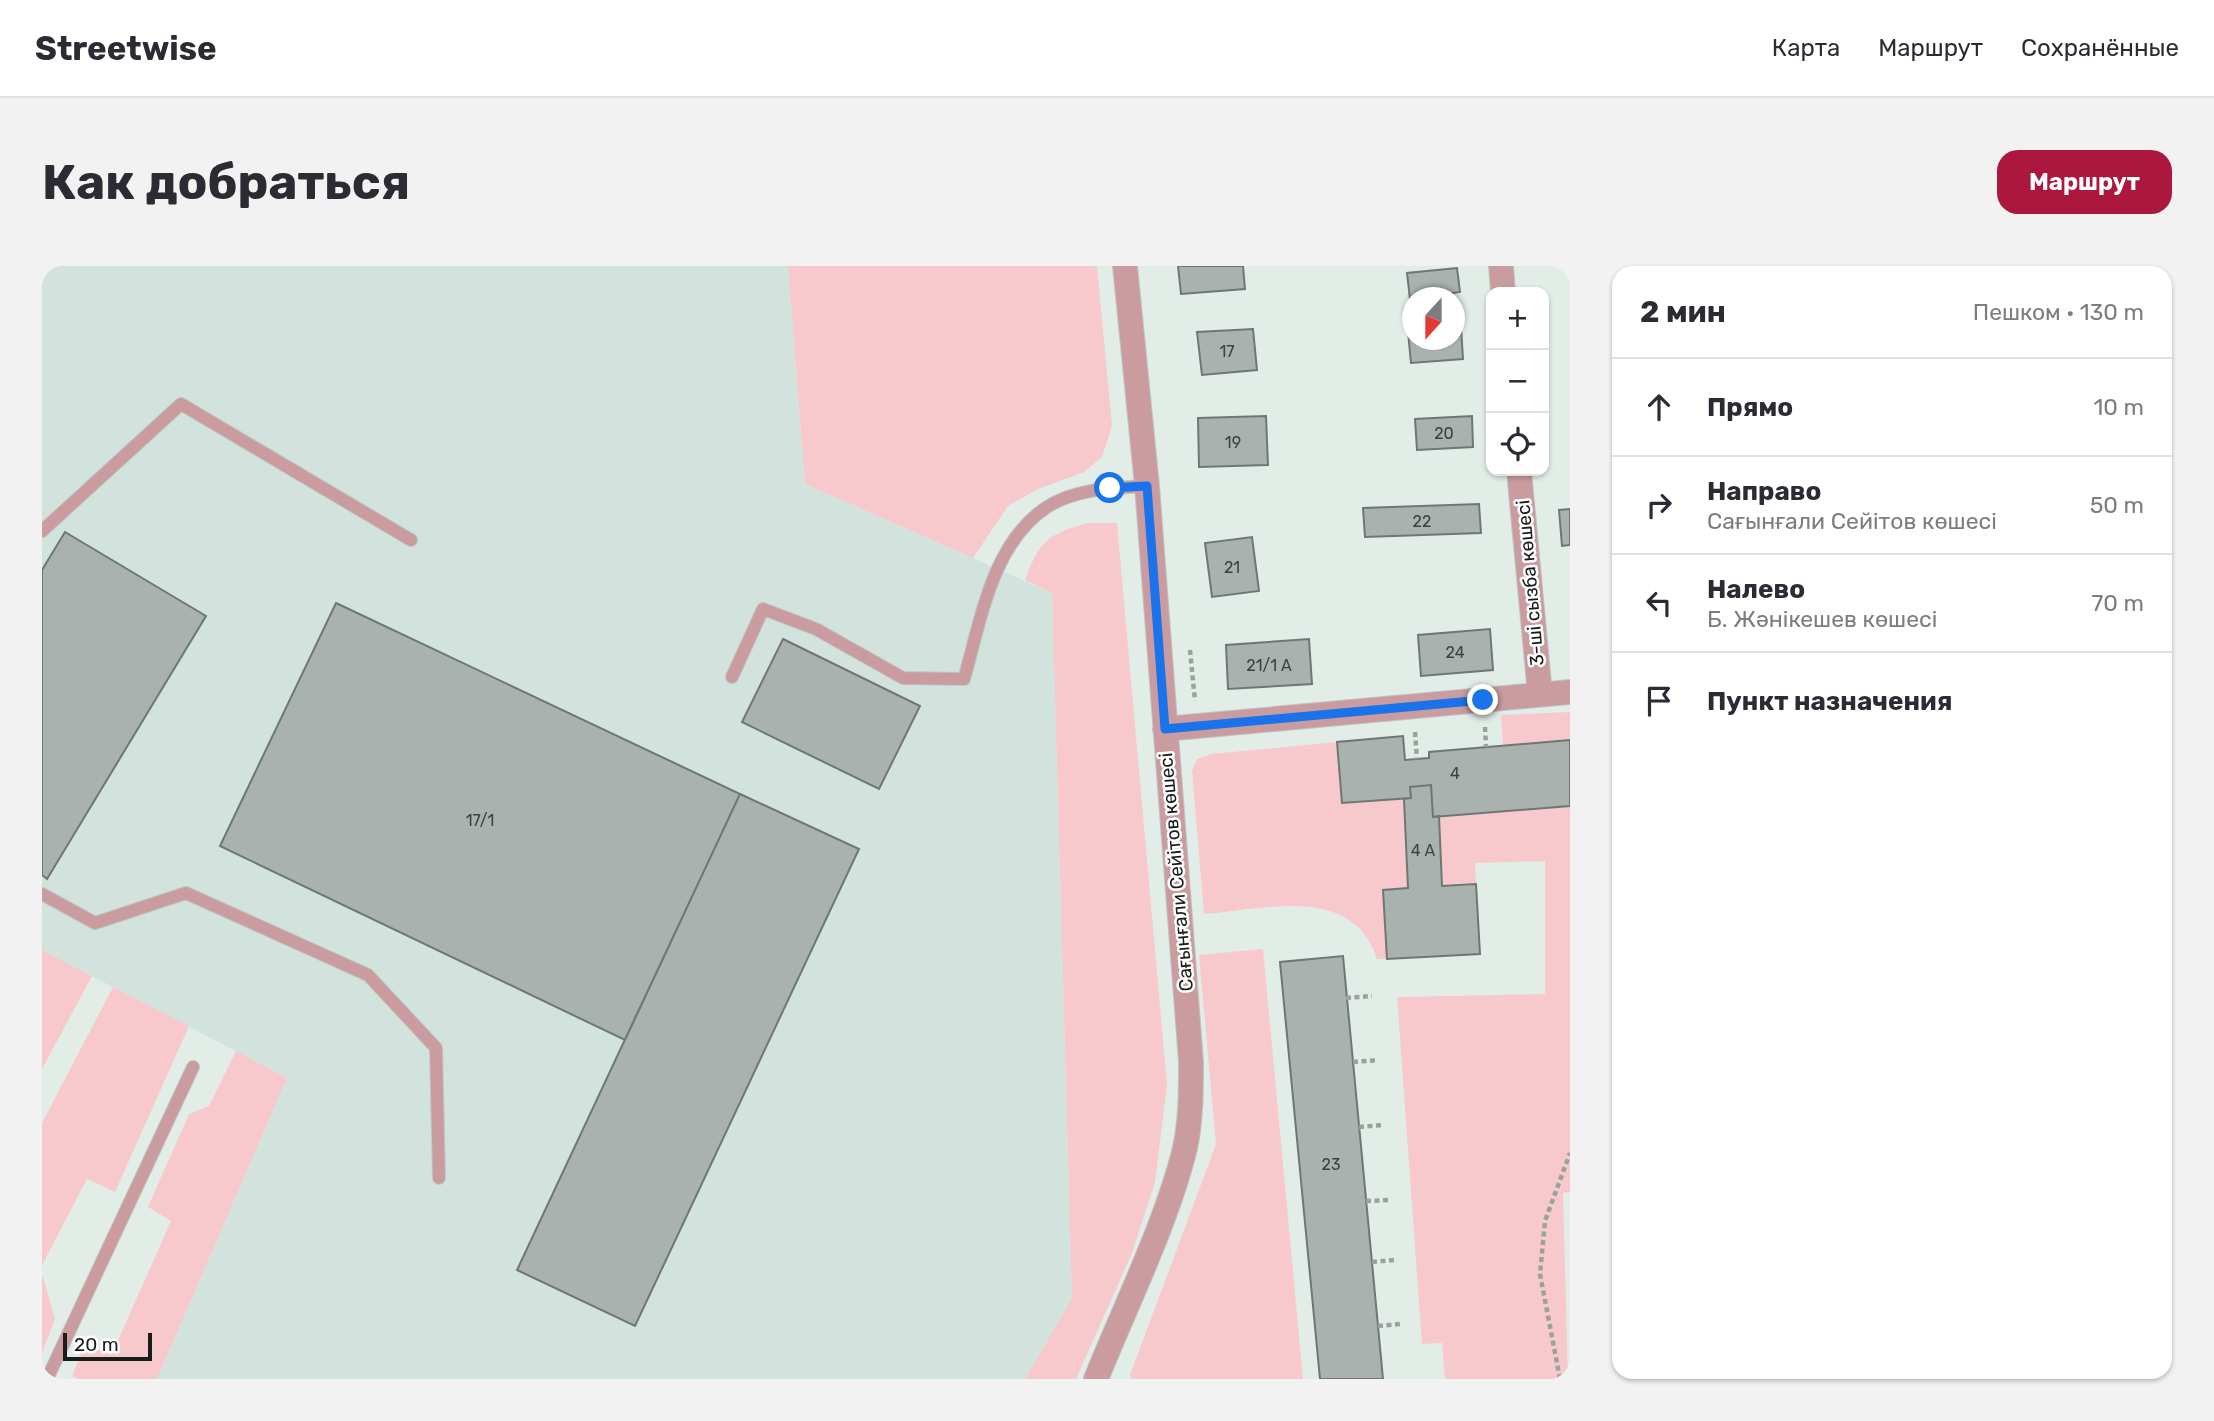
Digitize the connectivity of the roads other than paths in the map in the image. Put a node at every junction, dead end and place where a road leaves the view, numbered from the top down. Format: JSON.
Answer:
{"nodes":[{"id":1,"x":1125,"y":266,"type":"edge"},
{"id":2,"x":1501,"y":266,"type":"edge"},
{"id":3,"x":1503,"y":287,"type":"edge"},
{"id":4,"x":1519,"y":476,"type":"edge"},
{"id":5,"x":1147,"y":486,"type":"junction"},
{"id":6,"x":42,"y":531,"type":"edge"},
{"id":7,"x":411,"y":540,"type":"dead end"},
{"id":8,"x":732,"y":677,"type":"dead end"},
{"id":9,"x":1570,"y":692,"type":"edge"},
{"id":10,"x":1540,"y":694,"type":"junction"},
{"id":11,"x":1165,"y":729,"type":"junction"},
{"id":12,"x":42,"y":894,"type":"edge"},
{"id":13,"x":193,"y":1067,"type":"dead end"},
{"id":14,"x":439,"y":1178,"type":"dead end"},
{"id":15,"x":47,"y":1379,"type":"edge"},
{"id":16,"x":1096,"y":1379,"type":"edge"}],
"edges":[{"from":1,"to":5,"type":"street","name":"Сағынғали Сейітов көшесі"},
{"from":2,"to":3,"type":"street"},
{"from":4,"to":10,"type":"street","name":"3-ші сызба көшесі"},
{"from":5,"to":8,"type":"lane"},
{"from":5,"to":11,"type":"street","name":"Сағынғали Сейітов көшесі"},
{"from":6,"to":7,"type":"lane"},
{"from":9,"to":10,"type":"street"},
{"from":10,"to":11,"type":"street"},
{"from":11,"to":16,"type":"street","name":"Сағынғали Сейітов көшесі"},
{"from":12,"to":14,"type":"lane"},
{"from":13,"to":15,"type":"lane"}]}
